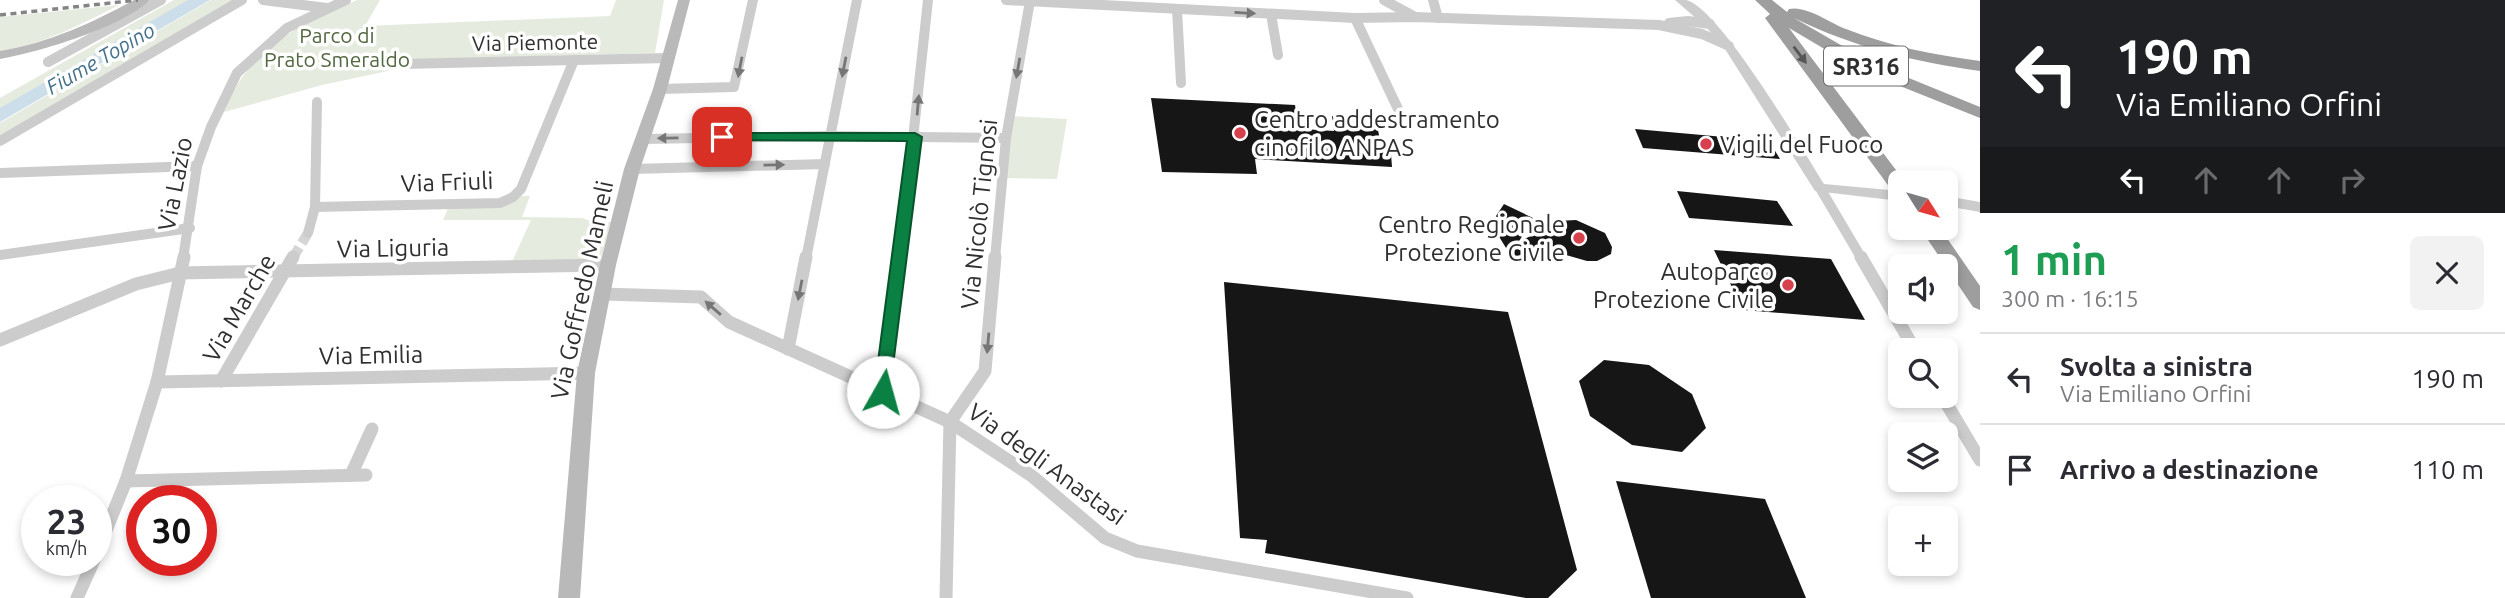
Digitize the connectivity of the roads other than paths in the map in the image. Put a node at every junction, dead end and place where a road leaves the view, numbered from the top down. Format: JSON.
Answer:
{"nodes":[{"id":1,"x":137,"y":0,"type":"edge"},
{"id":2,"x":144,"y":0,"type":"edge"},
{"id":3,"x":161,"y":0,"type":"edge"},
{"id":4,"x":242,"y":0,"type":"edge"},
{"id":5,"x":263,"y":0,"type":"edge"},
{"id":6,"x":346,"y":0,"type":"edge"},
{"id":7,"x":684,"y":0,"type":"edge"},
{"id":8,"x":753,"y":0,"type":"edge"},
{"id":9,"x":857,"y":0,"type":"edge"},
{"id":10,"x":928,"y":0,"type":"edge"},
{"id":11,"x":1009,"y":0,"type":"edge"},
{"id":12,"x":1384,"y":0,"type":"edge"},
{"id":13,"x":1433,"y":0,"type":"edge"},
{"id":14,"x":1680,"y":0,"type":"edge"},
{"id":15,"x":1761,"y":0,"type":"edge"},
{"id":16,"x":1774,"y":0,"type":"edge"},
{"id":17,"x":1035,"y":1,"type":"edge"},
{"id":18,"x":1096,"y":3,"type":"edge"},
{"id":19,"x":327,"y":8,"type":"junction"},
{"id":20,"x":1177,"y":10,"type":"junction"},
{"id":21,"x":1271,"y":15,"type":"junction"},
{"id":22,"x":1415,"y":17,"type":"junction"},
{"id":23,"x":1355,"y":18,"type":"junction"},
{"id":24,"x":1438,"y":18,"type":"junction"},
{"id":25,"x":1678,"y":21,"type":"junction"},
{"id":26,"x":1710,"y":24,"type":"junction"},
{"id":27,"x":1659,"y":25,"type":"junction"},
{"id":28,"x":96,"y":26,"type":"junction"},
{"id":29,"x":1686,"y":30,"type":"junction"},
{"id":30,"x":1730,"y":47,"type":"junction"},
{"id":31,"x":0,"y":55,"type":"edge"},
{"id":32,"x":1278,"y":55,"type":"dead end"},
{"id":33,"x":668,"y":58,"type":"junction"},
{"id":34,"x":574,"y":60,"type":"junction"},
{"id":35,"x":48,"y":62,"type":"dead end"},
{"id":36,"x":403,"y":64,"type":"dead end"},
{"id":37,"x":1980,"y":66,"type":"edge"},
{"id":38,"x":1181,"y":83,"type":"dead end"},
{"id":39,"x":660,"y":89,"type":"junction"},
{"id":40,"x":317,"y":102,"type":"dead end"},
{"id":41,"x":1398,"y":109,"type":"dead end"},
{"id":42,"x":1980,"y":113,"type":"edge"},
{"id":43,"x":830,"y":136,"type":"junction"},
{"id":44,"x":915,"y":137,"type":"junction"},
{"id":45,"x":1006,"y":138,"type":"junction"},
{"id":46,"x":641,"y":139,"type":"junction"},
{"id":47,"x":0,"y":141,"type":"edge"},
{"id":48,"x":825,"y":164,"type":"junction"},
{"id":49,"x":197,"y":166,"type":"junction"},
{"id":50,"x":632,"y":169,"type":"junction"},
{"id":51,"x":1888,"y":172,"type":"edge"},
{"id":52,"x":0,"y":173,"type":"edge"},
{"id":53,"x":1820,"y":188,"type":"junction"},
{"id":54,"x":1888,"y":196,"type":"edge"},
{"id":55,"x":1958,"y":203,"type":"edge"},
{"id":56,"x":315,"y":207,"type":"junction"},
{"id":57,"x":1980,"y":207,"type":"edge"},
{"id":58,"x":190,"y":228,"type":"junction"},
{"id":59,"x":308,"y":233,"type":"tunnel mouth"},
{"id":60,"x":1938,"y":240,"type":"edge"},
{"id":61,"x":3,"y":254,"type":"edge"},
{"id":62,"x":294,"y":256,"type":"tunnel mouth"},
{"id":63,"x":608,"y":265,"type":"junction"},
{"id":64,"x":0,"y":266,"type":"edge"},
{"id":65,"x":285,"y":271,"type":"junction"},
{"id":66,"x":180,"y":273,"type":"junction"},
{"id":67,"x":603,"y":294,"type":"junction"},
{"id":68,"x":1980,"y":302,"type":"edge"},
{"id":69,"x":1908,"y":338,"type":"edge"},
{"id":70,"x":0,"y":340,"type":"edge"},
{"id":71,"x":788,"y":349,"type":"junction"},
{"id":72,"x":586,"y":373,"type":"junction"},
{"id":73,"x":221,"y":381,"type":"junction"},
{"id":74,"x":157,"y":382,"type":"junction"},
{"id":75,"x":883,"y":392,"type":"junction"},
{"id":76,"x":1949,"y":408,"type":"edge"},
{"id":77,"x":950,"y":422,"type":"junction"},
{"id":78,"x":372,"y":429,"type":"dead end"},
{"id":79,"x":1980,"y":460,"type":"edge"},
{"id":80,"x":125,"y":481,"type":"junction"},
{"id":81,"x":112,"y":514,"type":"edge"},
{"id":82,"x":87,"y":576,"type":"edge"},
{"id":83,"x":77,"y":598,"type":"edge"},
{"id":84,"x":569,"y":598,"type":"edge"},
{"id":85,"x":946,"y":598,"type":"edge"},
{"id":86,"x":1407,"y":598,"type":"edge"}],
"edges":[{"from":1,"to":28,"type":"street"},
{"from":2,"to":28,"type":"main road"},
{"from":3,"to":35,"type":"street"},
{"from":4,"to":47,"type":"street"},
{"from":5,"to":19,"type":"street"},
{"from":6,"to":19,"type":"street","name":"Via Lazio"},
{"from":7,"to":33,"type":"main road","name":"Via Goffredo Mameli"},
{"from":8,"to":39,"type":"street","one_way":true},
{"from":9,"to":43,"type":"street","one_way":true},
{"from":44,"to":10,"type":"street","one_way":true},
{"from":11,"to":17,"type":"street"},
{"from":12,"to":22,"type":"street"},
{"from":13,"to":24,"type":"street"},
{"from":14,"to":25,"type":"street"},
{"from":14,"to":26,"type":"street"},
{"from":15,"to":42,"type":"highway","number":"SR316"},
{"from":15,"to":51,"type":"highway","number":"SR316","one_way":true},
{"from":16,"to":37,"type":"highway","number":"SR316"},
{"from":17,"to":18,"type":"street"},
{"from":17,"to":45,"type":"street","name":"Via Nicolò Tignosi","one_way":true},
{"from":18,"to":20,"type":"street"},
{"from":19,"to":49,"type":"street","name":"Via Lazio"},
{"from":20,"to":21,"type":"street","one_way":true},
{"from":20,"to":38,"type":"street"},
{"from":21,"to":23,"type":"street"},
{"from":21,"to":32,"type":"street"},
{"from":22,"to":23,"type":"street"},
{"from":22,"to":24,"type":"street"},
{"from":23,"to":41,"type":"street"},
{"from":24,"to":27,"type":"street"},
{"from":25,"to":26,"type":"street"},
{"from":25,"to":27,"type":"street"},
{"from":26,"to":29,"type":"street"},
{"from":26,"to":30,"type":"street"},
{"from":27,"to":29,"type":"street"},
{"from":28,"to":31,"type":"main road"},
{"from":29,"to":30,"type":"street"},
{"from":30,"to":53,"type":"street"},
{"from":33,"to":34,"type":"street","name":"Via Piemonte"},
{"from":33,"to":39,"type":"main road","name":"Via Goffredo Mameli"},
{"from":34,"to":36,"type":"street","name":"Via Piemonte"},
{"from":34,"to":56,"type":"street","name":"Via Friuli"},
{"from":39,"to":46,"type":"main road","name":"Via Goffredo Mameli"},
{"from":40,"to":56,"type":"street"},
{"from":43,"to":44,"type":"street"},
{"from":43,"to":46,"type":"street","one_way":true},
{"from":43,"to":48,"type":"street"},
{"from":44,"to":45,"type":"street"},
{"from":44,"to":75,"type":"street"},
{"from":45,"to":77,"type":"street","name":"Via Nicolò Tignosi","one_way":true},
{"from":46,"to":50,"type":"main road","name":"Via Goffredo Mameli"},
{"from":50,"to":48,"type":"street","one_way":true},
{"from":48,"to":71,"type":"street","one_way":true},
{"from":49,"to":52,"type":"street"},
{"from":49,"to":58,"type":"street","name":"Via Lazio"},
{"from":50,"to":63,"type":"main road","name":"Via Goffredo Mameli"},
{"from":53,"to":54,"type":"street"},
{"from":53,"to":69,"type":"street"},
{"from":55,"to":57,"type":"street"},
{"from":56,"to":59,"type":"street"},
{"from":58,"to":61,"type":"street"},
{"from":58,"to":66,"type":"street","name":"Via Lazio"},
{"from":60,"to":68,"type":"highway"},
{"from":61,"to":64,"type":"street"},
{"from":62,"to":65,"type":"street","name":"Via Marche"},
{"from":63,"to":65,"type":"street","name":"Via Liguria"},
{"from":63,"to":67,"type":"main road","name":"Via Goffredo Mameli"},
{"from":65,"to":66,"type":"street","name":"Via Liguria"},
{"from":65,"to":73,"type":"street","name":"Via Marche"},
{"from":66,"to":70,"type":"street","name":"Via Liguria"},
{"from":66,"to":74,"type":"street","name":"Via Lazio"},
{"from":71,"to":67,"type":"street","name":"Via degli Anastasi","one_way":true},
{"from":67,"to":72,"type":"main road","name":"Via Goffredo Mameli"},
{"from":71,"to":75,"type":"street","name":"Via degli Anastasi"},
{"from":72,"to":73,"type":"street","name":"Via Emilia"},
{"from":72,"to":84,"type":"main road","name":"Via Goffredo Mameli"},
{"from":73,"to":74,"type":"street","name":"Via Emilia"},
{"from":74,"to":80,"type":"street","name":"Via Lazio"},
{"from":75,"to":77,"type":"street","name":"Via degli Anastasi"},
{"from":76,"to":79,"type":"street"},
{"from":77,"to":85,"type":"street"},
{"from":77,"to":86,"type":"street","name":"Via degli Anastasi"},
{"from":78,"to":80,"type":"street"},
{"from":80,"to":81,"type":"street","name":"Via Lazio"},
{"from":82,"to":83,"type":"street"}]}
